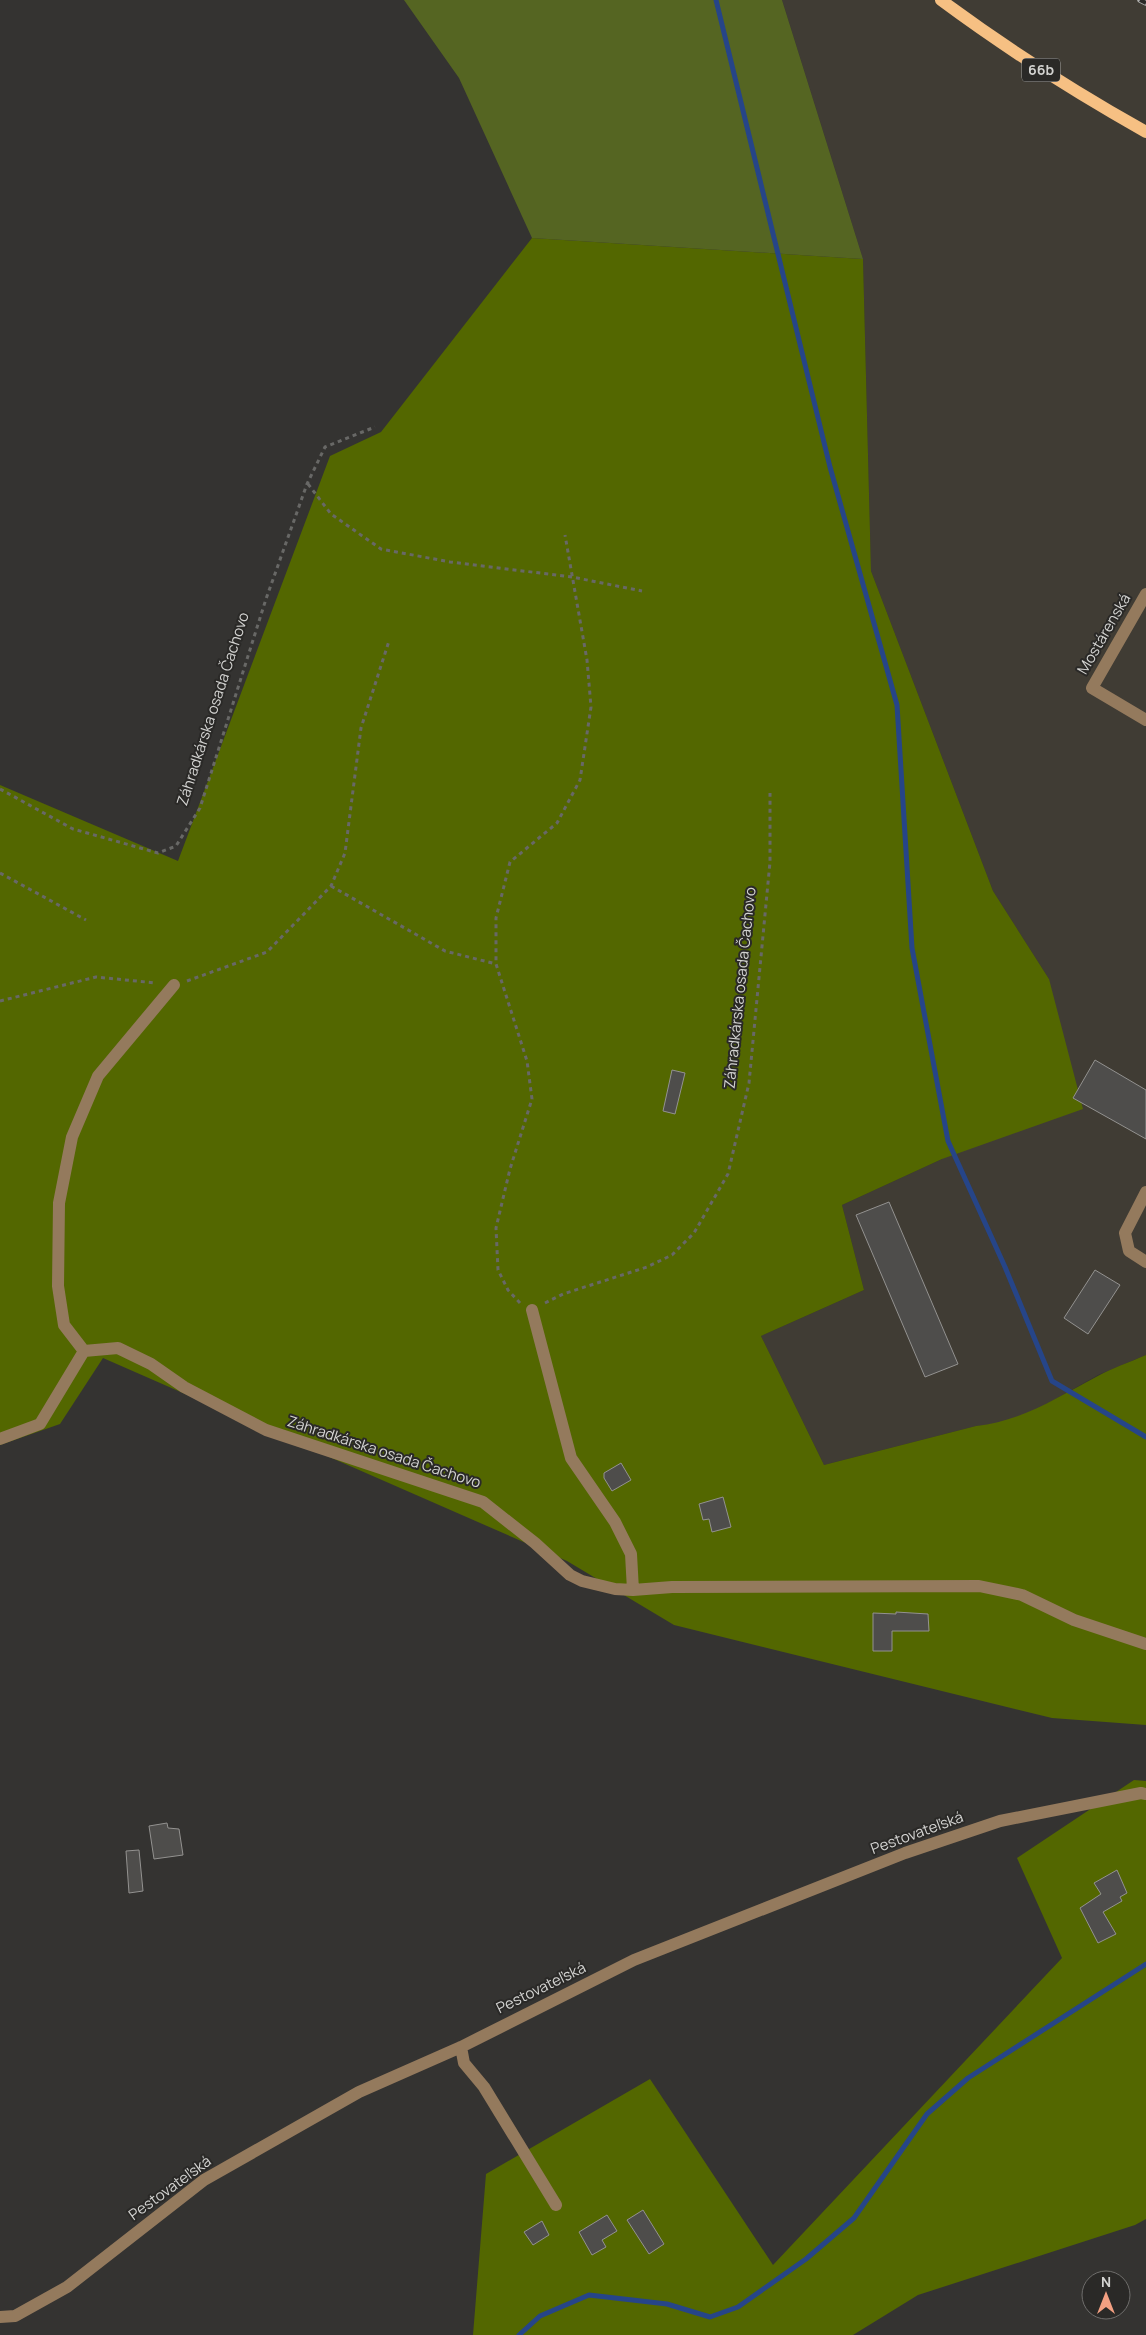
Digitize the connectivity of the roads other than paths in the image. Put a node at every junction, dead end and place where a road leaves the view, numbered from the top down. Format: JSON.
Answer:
{"nodes":[{"id":1,"x":941,"y":0,"type":"edge"},
{"id":2,"x":1146,"y":132,"type":"edge"},
{"id":3,"x":1146,"y":594,"type":"edge"},
{"id":4,"x":1146,"y":720,"type":"edge"},
{"id":5,"x":174,"y":985,"type":"road end"},
{"id":6,"x":1146,"y":1192,"type":"edge"},
{"id":7,"x":1146,"y":1262,"type":"edge"},
{"id":8,"x":532,"y":1310,"type":"road end"},
{"id":9,"x":84,"y":1351,"type":"junction"},
{"id":10,"x":0,"y":1439,"type":"edge"},
{"id":11,"x":633,"y":1590,"type":"junction"},
{"id":12,"x":1146,"y":1644,"type":"edge"},
{"id":13,"x":1146,"y":1794,"type":"edge"},
{"id":14,"x":461,"y":2047,"type":"junction"},
{"id":15,"x":556,"y":2205,"type":"dead end"},
{"id":16,"x":0,"y":2317,"type":"edge"}],
"edges":[{"from":1,"to":2,"type":"main road","number":"66b"},
{"from":3,"to":4,"type":"street","name":"Mostárenská"},
{"from":5,"to":9,"type":"street"},
{"from":6,"to":7,"type":"street"},
{"from":8,"to":11,"type":"street"},
{"from":9,"to":10,"type":"street"},
{"from":9,"to":11,"type":"street","name":"Záhradkárska osada Čachovo"},
{"from":11,"to":12,"type":"street","name":"Záhradkárska osada Čachovo"},
{"from":13,"to":14,"type":"street","name":"Pestovateľská"},
{"from":14,"to":15,"type":"street"},
{"from":14,"to":16,"type":"street","name":"Pestovateľská"}]}
